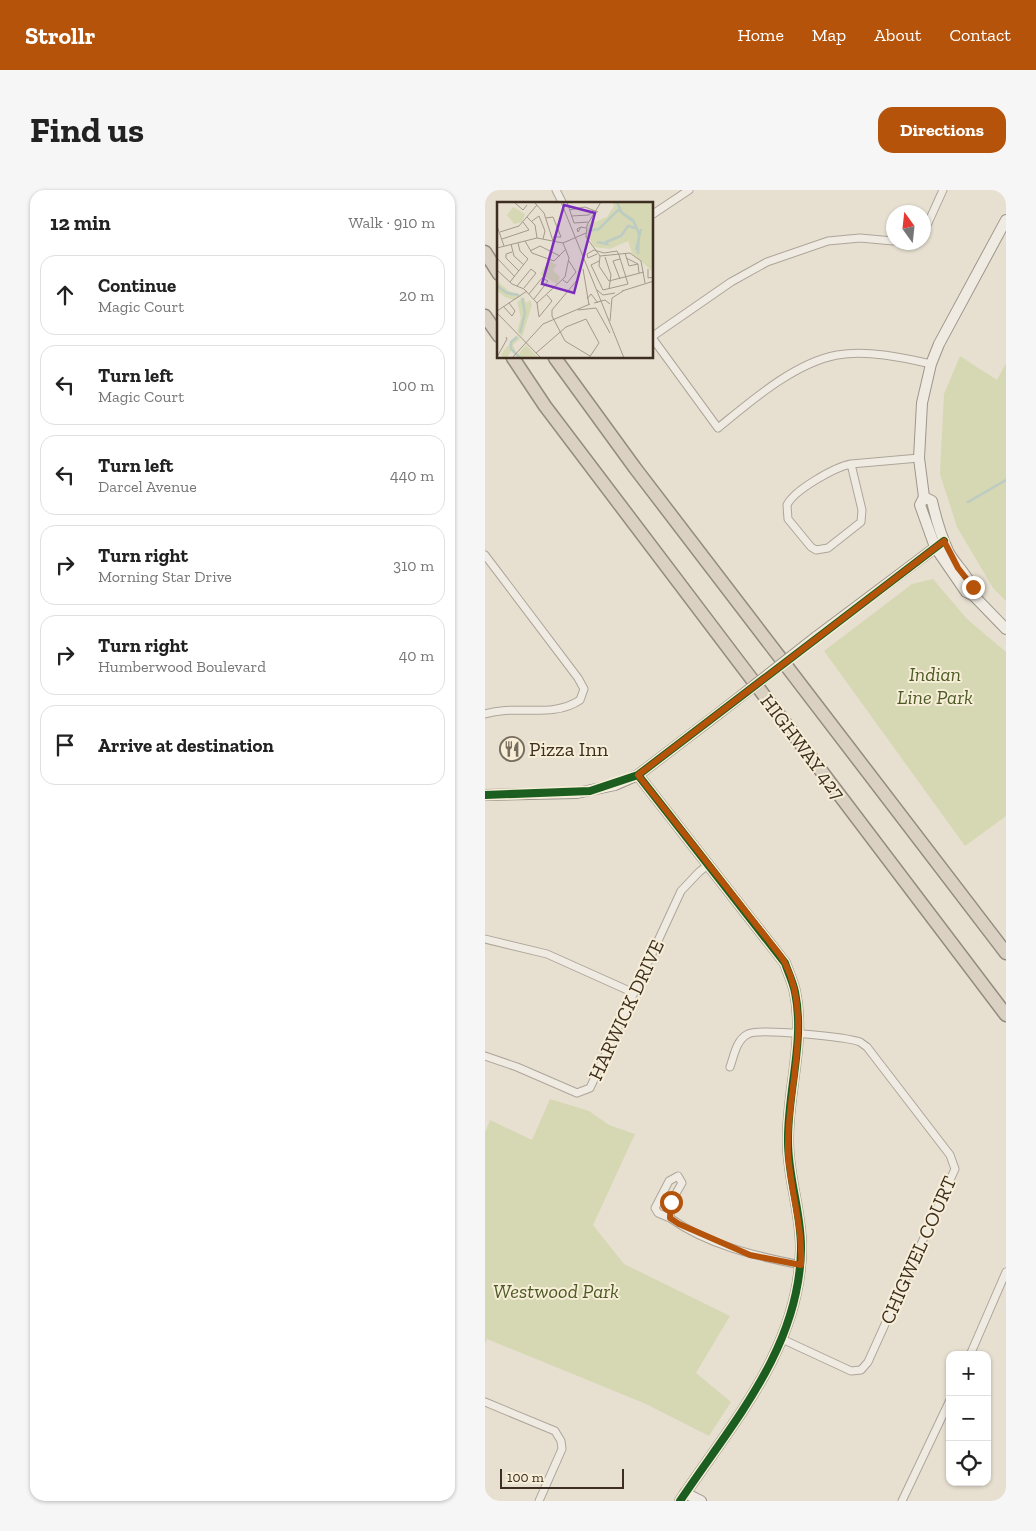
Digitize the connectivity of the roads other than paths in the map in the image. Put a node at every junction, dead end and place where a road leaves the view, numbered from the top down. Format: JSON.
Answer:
{"nodes":[{"id":1,"x":556,"y":190,"type":"edge"},
{"id":2,"x":689,"y":190,"type":"edge"},
{"id":3,"x":943,"y":190,"type":"edge"},
{"id":4,"x":562,"y":202,"type":"edge"},
{"id":5,"x":654,"y":213,"type":"edge"},
{"id":6,"x":931,"y":216,"type":"edge"},
{"id":7,"x":1006,"y":220,"type":"edge"},
{"id":8,"x":886,"y":240,"type":"edge"},
{"id":9,"x":485,"y":252,"type":"edge"},
{"id":10,"x":497,"y":271,"type":"edge"},
{"id":11,"x":485,"y":316,"type":"edge"},
{"id":12,"x":497,"y":333,"type":"edge"},
{"id":13,"x":654,"y":337,"type":"edge"},
{"id":14,"x":654,"y":339,"type":"edge"},
{"id":15,"x":514,"y":359,"type":"edge"},
{"id":16,"x":556,"y":359,"type":"edge"},
{"id":17,"x":931,"y":364,"type":"junction"},
{"id":18,"x":919,"y":458,"type":"junction"},
{"id":19,"x":851,"y":464,"type":"junction"},
{"id":20,"x":939,"y":544,"type":"junction"},
{"id":21,"x":485,"y":555,"type":"edge"},
{"id":22,"x":1006,"y":629,"type":"edge"},
{"id":23,"x":485,"y":714,"type":"edge"},
{"id":24,"x":638,"y":775,"type":"junction"},
{"id":25,"x":485,"y":795,"type":"edge"},
{"id":26,"x":709,"y":864,"type":"junction"},
{"id":27,"x":485,"y":939,"type":"edge"},
{"id":28,"x":1006,"y":953,"type":"edge"},
{"id":29,"x":984,"y":987,"type":"junction"},
{"id":30,"x":634,"y":993,"type":"junction"},
{"id":31,"x":1006,"y":1016,"type":"edge"},
{"id":32,"x":1006,"y":1021,"type":"edge"},
{"id":33,"x":797,"y":1034,"type":"junction"},
{"id":34,"x":485,"y":1056,"type":"edge"},
{"id":35,"x":730,"y":1067,"type":"dead end"},
{"id":36,"x":670,"y":1218,"type":"junction"},
{"id":37,"x":801,"y":1265,"type":"junction"},
{"id":38,"x":1006,"y":1272,"type":"edge"},
{"id":39,"x":782,"y":1339,"type":"junction"},
{"id":40,"x":972,"y":1351,"type":"edge"},
{"id":41,"x":485,"y":1402,"type":"edge"},
{"id":42,"x":946,"y":1408,"type":"edge"},
{"id":43,"x":683,"y":1497,"type":"edge"},
{"id":44,"x":539,"y":1501,"type":"edge"},
{"id":45,"x":701,"y":1501,"type":"edge"},
{"id":46,"x":902,"y":1501,"type":"edge"}],
"edges":[{"from":1,"to":4,"type":"street"},
{"from":2,"to":5,"type":"street"},
{"from":3,"to":6,"type":"street"},
{"from":7,"to":17,"type":"street"},
{"from":8,"to":13,"type":"street"},
{"from":9,"to":10,"type":"highway"},
{"from":11,"to":12,"type":"highway"},
{"from":14,"to":17,"type":"street"},
{"from":15,"to":29,"type":"highway","name":"HIGHWAY 427"},
{"from":16,"to":28,"type":"highway","name":"HIGHWAY 427"},
{"from":17,"to":18,"type":"street"},
{"from":18,"to":19,"type":"street"},
{"from":18,"to":20,"type":"street"},
{"from":19,"to":19,"type":"street"},
{"from":20,"to":22,"type":"street"},
{"from":20,"to":24,"type":"street","bridge":true},
{"from":21,"to":23,"type":"street"},
{"from":24,"to":25,"type":"street"},
{"from":24,"to":26,"type":"street"},
{"from":26,"to":30,"type":"street","name":"HARWICK DRIVE"},
{"from":26,"to":33,"type":"street"},
{"from":27,"to":30,"type":"street"},
{"from":29,"to":31,"type":"highway","name":"HIGHWAY 427"},
{"from":29,"to":32,"type":"highway"},
{"from":30,"to":34,"type":"street","name":"HARWICK DRIVE"},
{"from":33,"to":35,"type":"street","name":"CHIGWEL COURT"},
{"from":33,"to":37,"type":"street"},
{"from":33,"to":39,"type":"street","name":"CHIGWEL COURT"},
{"from":36,"to":36,"type":"street"},
{"from":36,"to":37,"type":"street"},
{"from":37,"to":39,"type":"street"},
{"from":38,"to":40,"type":"street"},
{"from":39,"to":43,"type":"street"},
{"from":41,"to":44,"type":"street"},
{"from":42,"to":46,"type":"street"},
{"from":43,"to":45,"type":"street"}]}
